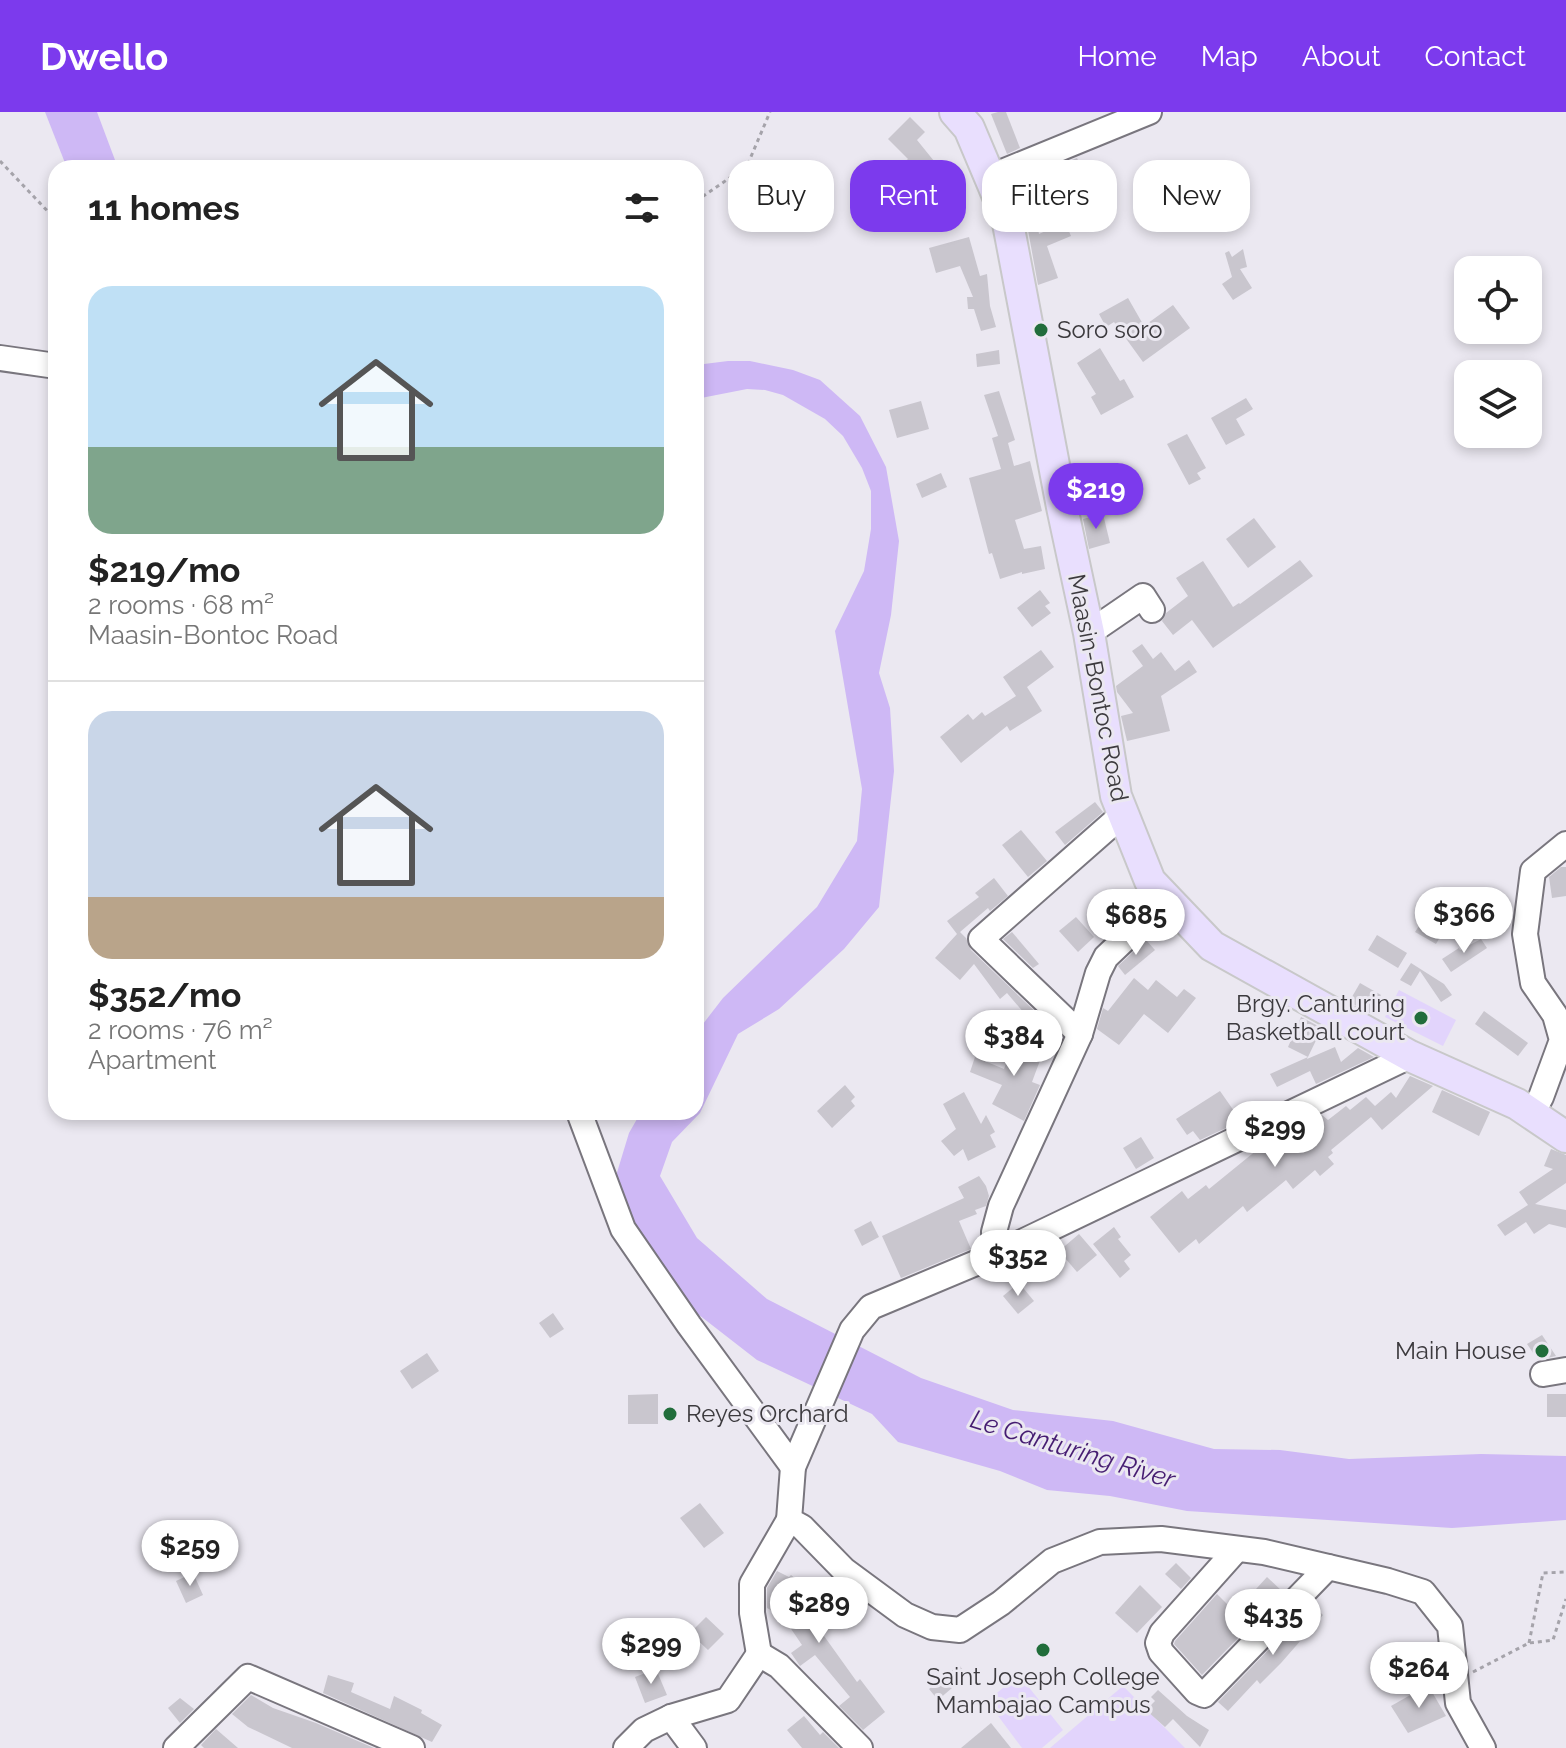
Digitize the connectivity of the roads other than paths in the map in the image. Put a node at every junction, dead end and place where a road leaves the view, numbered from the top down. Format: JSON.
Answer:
{"nodes":[{"id":1,"x":955,"y":112,"type":"edge"},
{"id":2,"x":1149,"y":112,"type":"edge"},
{"id":3,"x":983,"y":160,"type":"edge"},
{"id":4,"x":1032,"y":160,"type":"edge"},
{"id":5,"x":1010,"y":232,"type":"edge"},
{"id":6,"x":0,"y":358,"type":"edge"},
{"id":7,"x":48,"y":365,"type":"edge"},
{"id":8,"x":1152,"y":610,"type":"dead end"},
{"id":9,"x":1089,"y":633,"type":"junction"},
{"id":10,"x":1122,"y":815,"type":"junction"},
{"id":11,"x":1566,"y":844,"type":"edge"},
{"id":12,"x":1166,"y":900,"type":"junction"},
{"id":13,"x":1080,"y":1034,"type":"junction"},
{"id":14,"x":1410,"y":1056,"type":"junction"},
{"id":15,"x":1532,"y":1114,"type":"junction"},
{"id":16,"x":582,"y":1120,"type":"edge"},
{"id":17,"x":1566,"y":1137,"type":"edge"},
{"id":18,"x":995,"y":1255,"type":"junction"},
{"id":19,"x":793,"y":1467,"type":"junction"},
{"id":20,"x":789,"y":1520,"type":"junction"},
{"id":21,"x":1237,"y":1549,"type":"junction"},
{"id":22,"x":1328,"y":1567,"type":"junction"},
{"id":23,"x":759,"y":1654,"type":"junction"},
{"id":24,"x":671,"y":1717,"type":"junction"},
{"id":25,"x":176,"y":1748,"type":"edge"},
{"id":26,"x":412,"y":1748,"type":"edge"},
{"id":27,"x":626,"y":1748,"type":"edge"},
{"id":28,"x":694,"y":1748,"type":"edge"},
{"id":29,"x":860,"y":1748,"type":"edge"},
{"id":30,"x":1483,"y":1748,"type":"edge"}],
"edges":[{"from":1,"to":3,"type":"main road","name":"Maasin-Bontoc Road"},
{"from":2,"to":4,"type":"street"},
{"from":5,"to":9,"type":"main road","name":"Maasin-Bontoc Road"},
{"from":6,"to":7,"type":"street"},
{"from":8,"to":9,"type":"street"},
{"from":9,"to":10,"type":"main road","name":"Maasin-Bontoc Road"},
{"from":10,"to":12,"type":"main road","name":"Maasin-Bontoc Road"},
{"from":10,"to":13,"type":"street"},
{"from":11,"to":15,"type":"street"},
{"from":12,"to":13,"type":"street"},
{"from":12,"to":14,"type":"main road","name":"Maasin-Bontoc Road"},
{"from":13,"to":18,"type":"street"},
{"from":14,"to":15,"type":"main road","name":"Maasin-Bontoc Road"},
{"from":14,"to":18,"type":"street"},
{"from":15,"to":17,"type":"main road","name":"Maasin-Bontoc Road"},
{"from":16,"to":19,"type":"street"},
{"from":18,"to":19,"type":"street"},
{"from":19,"to":20,"type":"street"},
{"from":20,"to":21,"type":"street"},
{"from":20,"to":23,"type":"street"},
{"from":21,"to":22,"type":"street"},
{"from":21,"to":22,"type":"street"},
{"from":22,"to":30,"type":"street"},
{"from":23,"to":24,"type":"street"},
{"from":23,"to":29,"type":"street"},
{"from":24,"to":27,"type":"street"},
{"from":24,"to":28,"type":"street"},
{"from":25,"to":26,"type":"street"}]}
